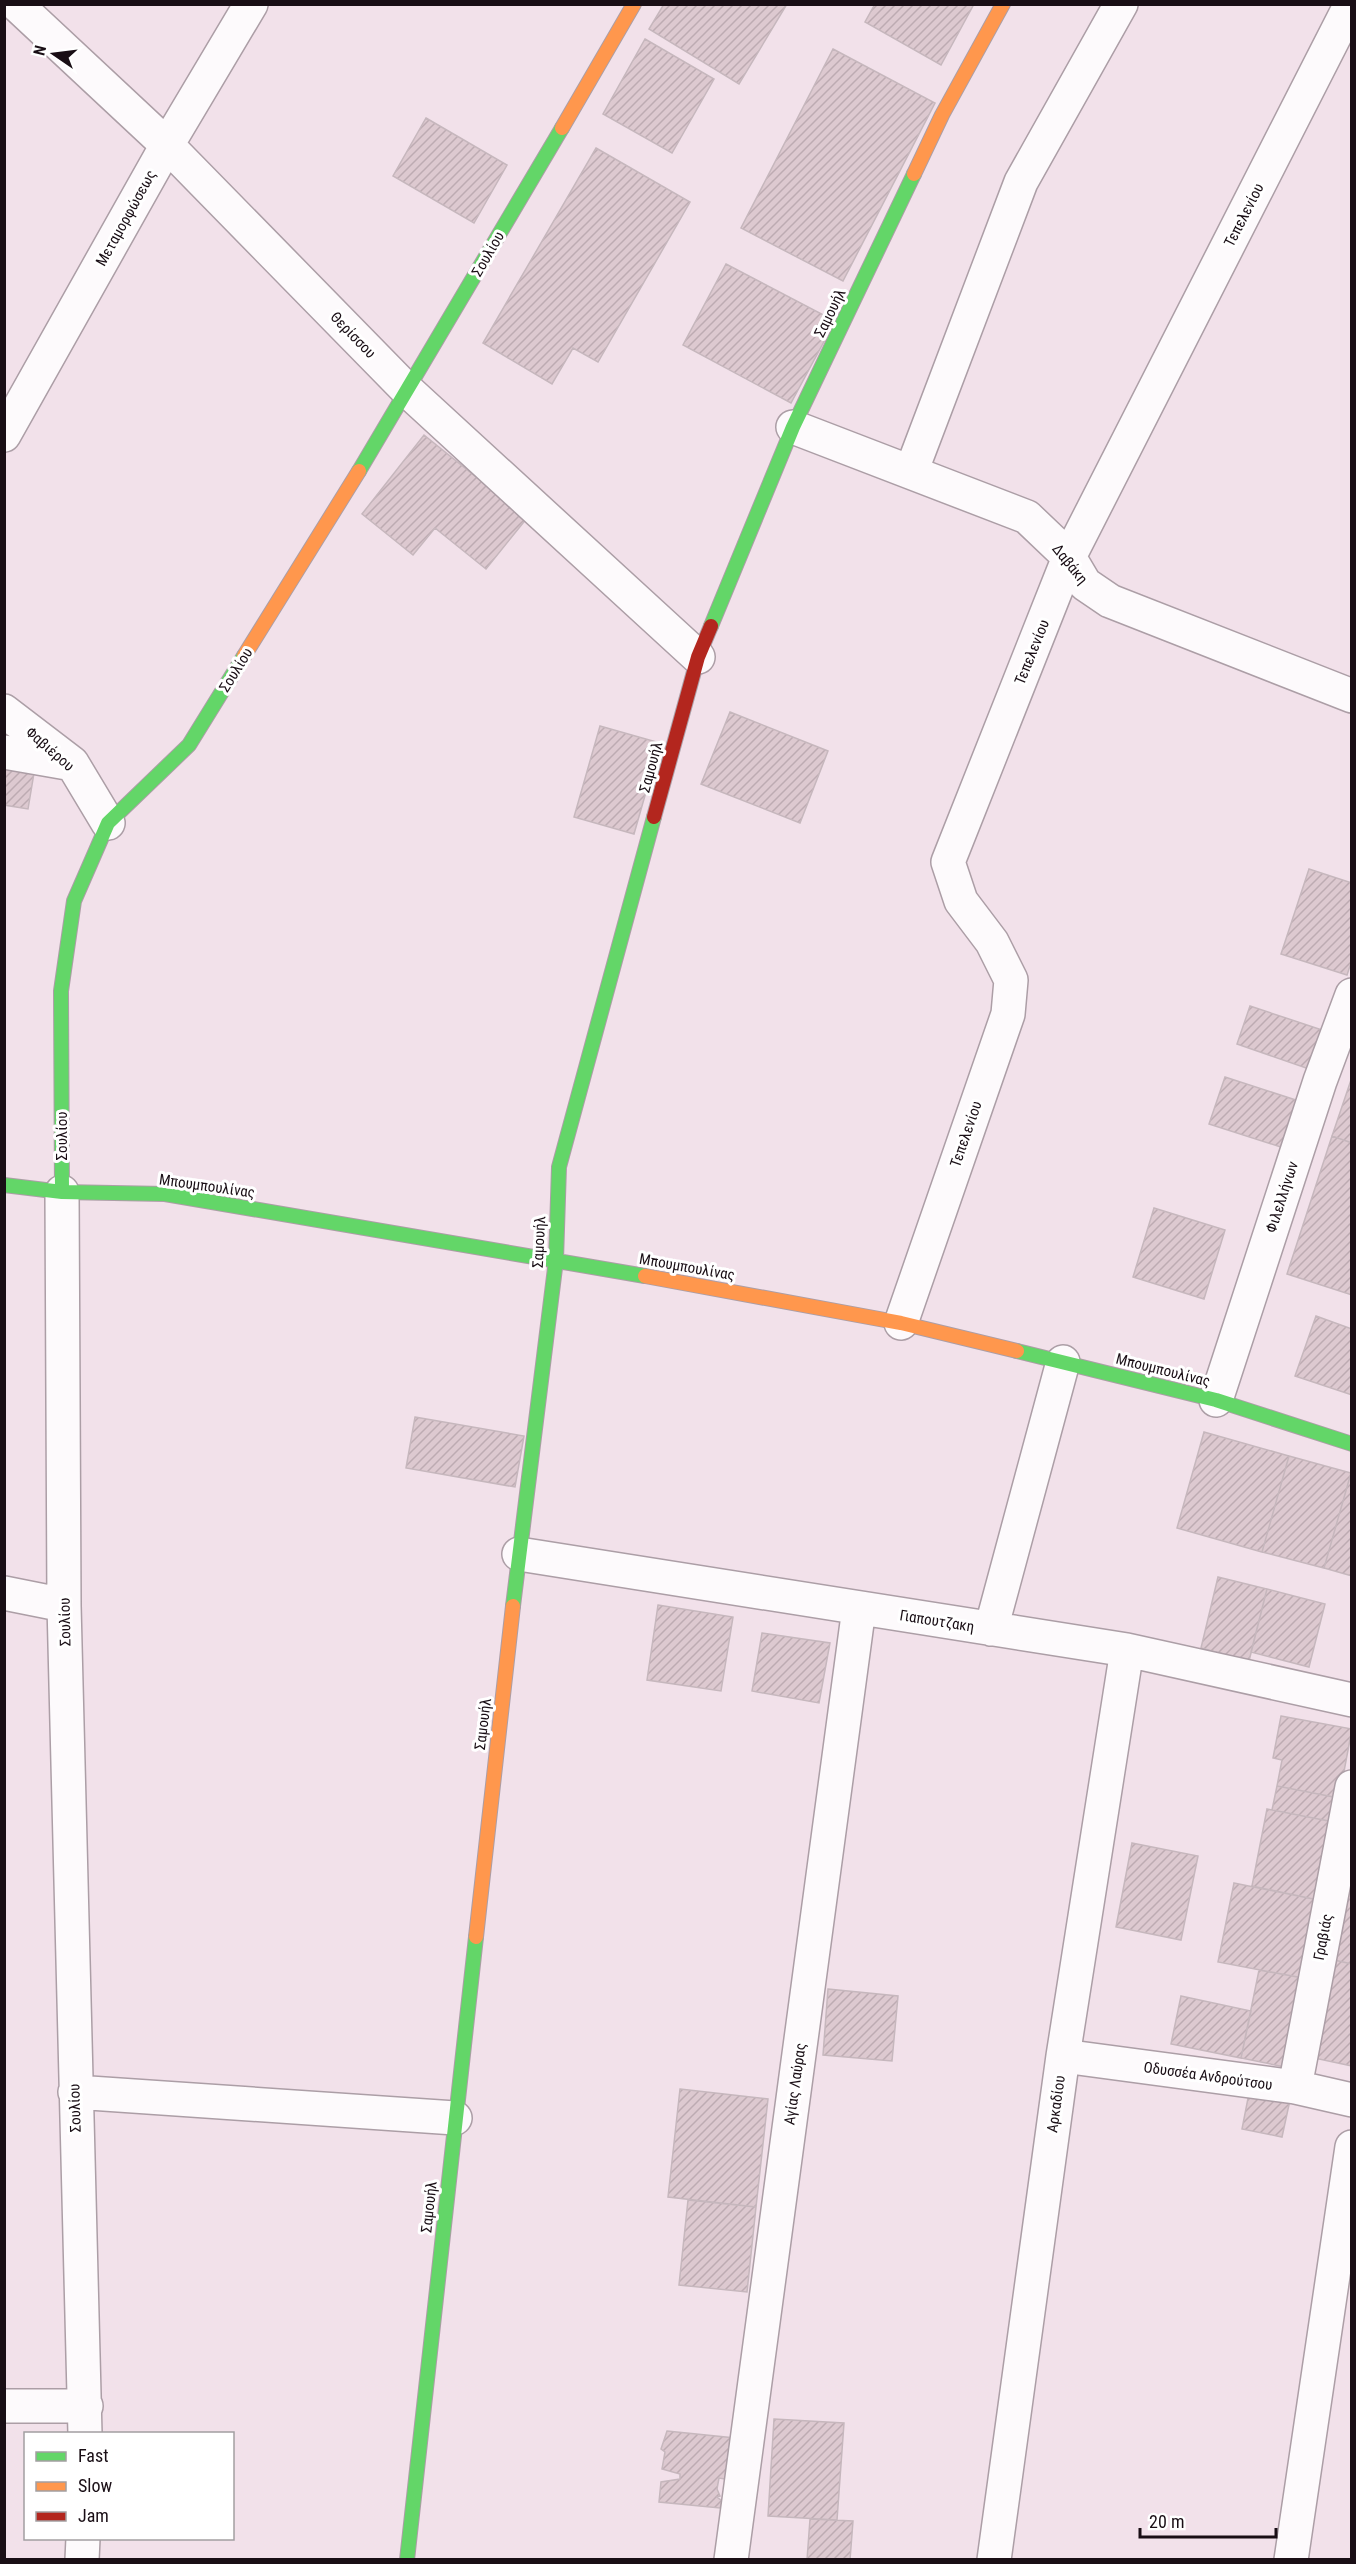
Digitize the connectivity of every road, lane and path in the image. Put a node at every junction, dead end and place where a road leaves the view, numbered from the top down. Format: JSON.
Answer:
{"nodes":[{"id":1,"x":16,"y":4,"type":"edge"},
{"id":2,"x":251,"y":4,"type":"edge"},
{"id":3,"x":634,"y":4,"type":"edge"},
{"id":4,"x":1003,"y":4,"type":"edge"},
{"id":5,"x":1121,"y":4,"type":"edge"},
{"id":6,"x":1351,"y":4,"type":"edge"},
{"id":7,"x":1339,"y":58,"type":"edge"},
{"id":8,"x":167,"y":145,"type":"junction"},
{"id":9,"x":408,"y":392,"type":"junction"},
{"id":10,"x":793,"y":427,"type":"junction"},
{"id":11,"x":4,"y":435,"type":"edge"},
{"id":12,"x":911,"y":472,"type":"junction"},
{"id":13,"x":1069,"y":557,"type":"junction"},
{"id":14,"x":698,"y":657,"type":"junction"},
{"id":15,"x":1352,"y":696,"type":"edge"},
{"id":16,"x":4,"y":711,"type":"edge"},
{"id":17,"x":4,"y":752,"type":"edge"},
{"id":18,"x":72,"y":763,"type":"junction"},
{"id":19,"x":108,"y":823,"type":"junction"},
{"id":20,"x":1352,"y":995,"type":"edge"},
{"id":21,"x":4,"y":1185,"type":"edge"},
{"id":22,"x":62,"y":1192,"type":"junction"},
{"id":23,"x":556,"y":1260,"type":"junction"},
{"id":24,"x":901,"y":1323,"type":"junction"},
{"id":25,"x":1063,"y":1362,"type":"junction"},
{"id":26,"x":1216,"y":1400,"type":"junction"},
{"id":27,"x":1352,"y":1444,"type":"edge"},
{"id":28,"x":519,"y":1554,"type":"junction"},
{"id":29,"x":4,"y":1593,"type":"edge"},
{"id":30,"x":64,"y":1605,"type":"junction"},
{"id":31,"x":859,"y":1608,"type":"junction"},
{"id":32,"x":991,"y":1629,"type":"junction"},
{"id":33,"x":1127,"y":1650,"type":"junction"},
{"id":34,"x":1352,"y":1700,"type":"edge"},
{"id":35,"x":1352,"y":1787,"type":"edge"},
{"id":36,"x":1063,"y":2056,"type":"junction"},
{"id":37,"x":1295,"y":2087,"type":"junction"},
{"id":38,"x":75,"y":2092,"type":"junction"},
{"id":39,"x":1352,"y":2100,"type":"edge"},
{"id":40,"x":455,"y":2118,"type":"junction"},
{"id":41,"x":1352,"y":2147,"type":"edge"},
{"id":42,"x":4,"y":2406,"type":"edge"},
{"id":43,"x":85,"y":2420,"type":"edge"},
{"id":44,"x":82,"y":2540,"type":"edge"},
{"id":45,"x":82,"y":2559,"type":"edge"},
{"id":46,"x":407,"y":2559,"type":"edge"},
{"id":47,"x":731,"y":2559,"type":"edge"},
{"id":48,"x":994,"y":2559,"type":"edge"},
{"id":49,"x":1291,"y":2559,"type":"edge"}],
"edges":[{"from":1,"to":8,"type":"street","name":"Θερίσσου"},
{"from":2,"to":8,"type":"street","name":"Μεταμορφώσεως"},
{"from":3,"to":9,"type":"street","name":"Σουλίου"},
{"from":4,"to":10,"type":"street","name":"Σαμουήλ"},
{"from":5,"to":12,"type":"street"},
{"from":6,"to":7,"type":"street","name":"Τεπελενίου"},
{"from":7,"to":13,"type":"street","name":"Τεπελενίου"},
{"from":8,"to":9,"type":"street","name":"Θερίσσου"},
{"from":8,"to":11,"type":"street","name":"Μεταμορφώσεως"},
{"from":9,"to":14,"type":"street","name":"Θερίσσου"},
{"from":9,"to":19,"type":"street","name":"Σουλίου"},
{"from":10,"to":12,"type":"street","name":"Δαβάκη"},
{"from":10,"to":14,"type":"street","name":"Σαμουήλ"},
{"from":12,"to":13,"type":"street","name":"Δαβάκη"},
{"from":13,"to":15,"type":"street","name":"Δαβάκη"},
{"from":13,"to":24,"type":"street","name":"Τεπελενίου"},
{"from":14,"to":23,"type":"street","name":"Σαμουήλ"},
{"from":16,"to":18,"type":"street","name":"Φαβιέρου"},
{"from":17,"to":18,"type":"street"},
{"from":18,"to":19,"type":"street","name":"Φαβιέρου"},
{"from":19,"to":22,"type":"street","name":"Σουλίου"},
{"from":20,"to":26,"type":"street","name":"Φιλελλήνων"},
{"from":21,"to":22,"type":"street","name":"Μπουμπουλίνας"},
{"from":22,"to":23,"type":"street","name":"Μπουμπουλίνας"},
{"from":22,"to":30,"type":"street","name":"Σουλίου"},
{"from":23,"to":24,"type":"street","name":"Μπουμπουλίνας"},
{"from":23,"to":28,"type":"street","name":"Σαμουήλ"},
{"from":24,"to":25,"type":"street","name":"Μπουμπουλίνας"},
{"from":25,"to":26,"type":"street","name":"Μπουμπουλίνας"},
{"from":25,"to":32,"type":"street"},
{"from":26,"to":27,"type":"street","name":"Μπουμπουλίνας"},
{"from":28,"to":31,"type":"street","name":"Γιαπουτζακη"},
{"from":28,"to":40,"type":"street","name":"Σαμουήλ"},
{"from":29,"to":30,"type":"street"},
{"from":30,"to":38,"type":"street","name":"Σουλίου"},
{"from":31,"to":32,"type":"street","name":"Γιαπουτζακη"},
{"from":31,"to":47,"type":"street","name":"Αγίας Λαύρας"},
{"from":32,"to":33,"type":"street","name":"Γιαπουτζακη"},
{"from":33,"to":34,"type":"street","name":"Γιαπουτζακη"},
{"from":33,"to":36,"type":"street","name":"Αρκαδίου"},
{"from":35,"to":37,"type":"street","name":"Γραβιάς"},
{"from":36,"to":37,"type":"street","name":"Οδυσσέα Ανδρούτσου"},
{"from":36,"to":48,"type":"street","name":"Αρκαδίου"},
{"from":37,"to":39,"type":"street","name":"Οδυσσέα Ανδρούτσου"},
{"from":38,"to":40,"type":"street"},
{"from":38,"to":43,"type":"street","name":"Σουλίου"},
{"from":40,"to":46,"type":"street","name":"Σαμουήλ"},
{"from":41,"to":49,"type":"street"},
{"from":42,"to":43,"type":"street"},
{"from":44,"to":45,"type":"street"}]}
